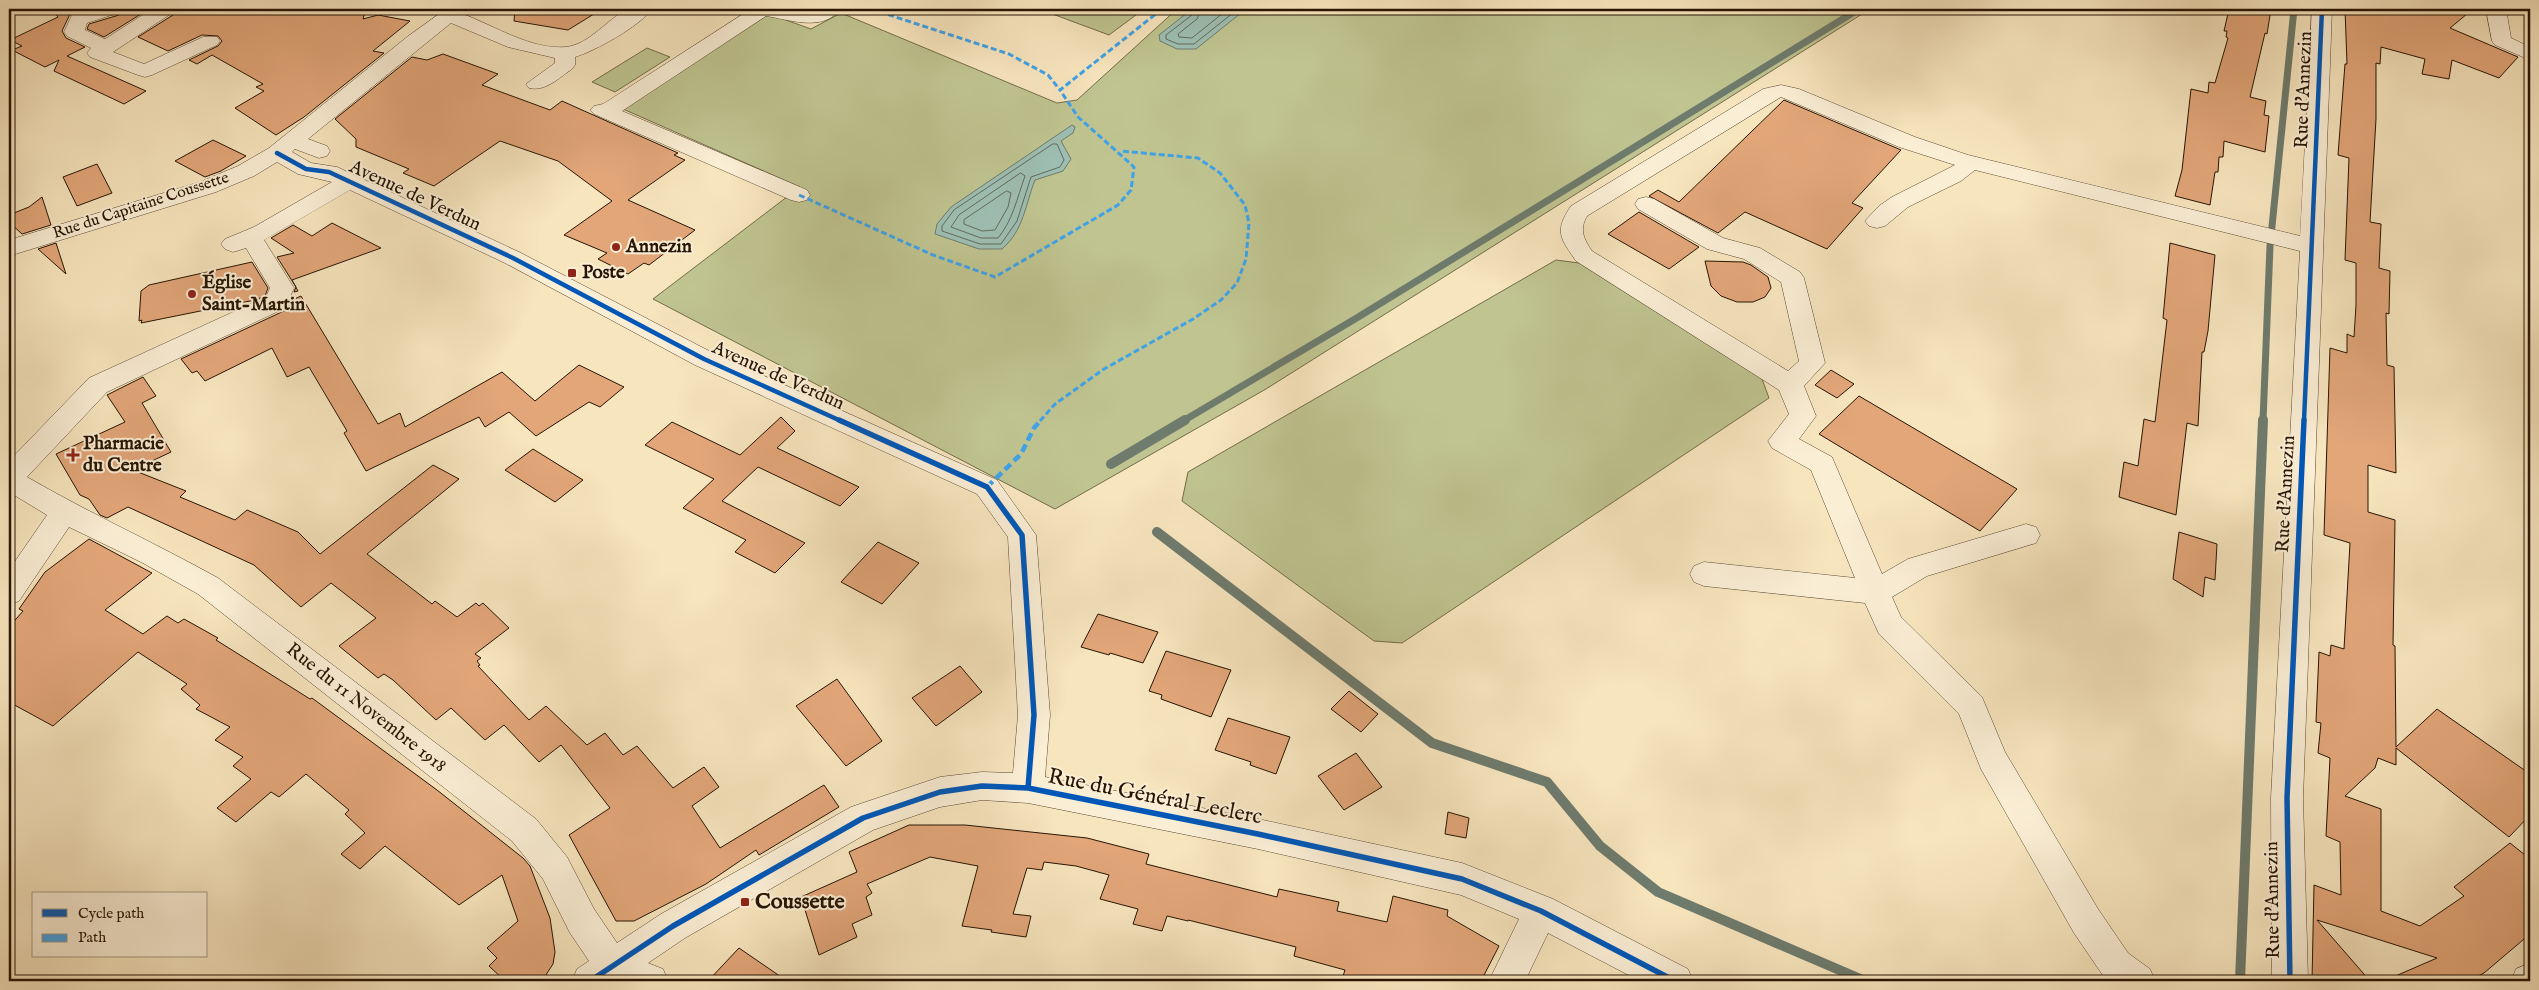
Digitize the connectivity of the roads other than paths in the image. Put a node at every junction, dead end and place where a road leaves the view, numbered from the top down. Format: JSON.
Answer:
{"nodes":[{"id":1,"x":111,"y":9,"type":"edge"},
{"id":2,"x":125,"y":9,"type":"edge"},
{"id":3,"x":642,"y":9,"type":"edge"},
{"id":4,"x":830,"y":9,"type":"edge"},
{"id":5,"x":2322,"y":9,"type":"edge"},
{"id":6,"x":2496,"y":9,"type":"edge"},
{"id":7,"x":161,"y":11,"type":"edge"},
{"id":8,"x":454,"y":12,"type":"edge"},
{"id":9,"x":210,"y":41,"type":"dead end"},
{"id":10,"x":102,"y":50,"type":"junction"},
{"id":11,"x":565,"y":53,"type":"junction"},
{"id":12,"x":2530,"y":54,"type":"edge"},
{"id":13,"x":536,"y":84,"type":"dead end"},
{"id":14,"x":313,"y":126,"type":"junction"},
{"id":15,"x":284,"y":148,"type":"junction"},
{"id":16,"x":1970,"y":161,"type":"junction"},
{"id":17,"x":332,"y":168,"type":"junction"},
{"id":18,"x":799,"y":195,"type":"dead end"},
{"id":19,"x":1646,"y":204,"type":"dead end"},
{"id":20,"x":1877,"y":221,"type":"dead end"},
{"id":21,"x":2300,"y":244,"type":"junction"},
{"id":22,"x":9,"y":248,"type":"edge"},
{"id":23,"x":1790,"y":384,"type":"junction"},
{"id":24,"x":9,"y":479,"type":"edge"},
{"id":25,"x":64,"y":512,"type":"junction"},
{"id":26,"x":2026,"y":535,"type":"dead end"},
{"id":27,"x":1704,"y":574,"type":"dead end"},
{"id":28,"x":1875,"y":592,"type":"junction"},
{"id":29,"x":9,"y":593,"type":"edge"},
{"id":30,"x":1028,"y":788,"type":"junction"},
{"id":31,"x":1541,"y":911,"type":"junction"},
{"id":32,"x":601,"y":974,"type":"edge"},
{"id":33,"x":650,"y":981,"type":"edge"},
{"id":34,"x":1507,"y":981,"type":"edge"},
{"id":35,"x":1675,"y":981,"type":"edge"},
{"id":36,"x":2137,"y":981,"type":"edge"},
{"id":37,"x":2290,"y":981,"type":"edge"}],
"edges":[{"from":1,"to":10,"type":"street"},
{"from":2,"to":7,"type":"street"},
{"from":3,"to":11,"type":"street"},
{"from":4,"to":18,"type":"street"},
{"from":5,"to":21,"type":"street","name":"Rue d'Annezin"},
{"from":6,"to":12,"type":"street"},
{"from":7,"to":10,"type":"street"},
{"from":8,"to":11,"type":"street"},
{"from":8,"to":14,"type":"street","name":"Rue du Capitaine Coussette"},
{"from":9,"to":10,"type":"street"},
{"from":11,"to":13,"type":"street"},
{"from":14,"to":15,"type":"street","name":"Rue du Capitaine Coussette"},
{"from":14,"to":17,"type":"street"},
{"from":15,"to":17,"type":"street","name":"Avenue de Verdun"},
{"from":15,"to":22,"type":"street","name":"Rue du Capitaine Coussette"},
{"from":16,"to":20,"type":"street"},
{"from":16,"to":21,"type":"street"},
{"from":16,"to":23,"type":"street"},
{"from":17,"to":24,"type":"street"},
{"from":17,"to":30,"type":"street","name":"Avenue de Verdun"},
{"from":19,"to":23,"type":"street"},
{"from":21,"to":37,"type":"street","name":"Rue d'Annezin"},
{"from":23,"to":28,"type":"street"},
{"from":24,"to":25,"type":"street","name":"Rue du 11 Novembre 1918"},
{"from":25,"to":29,"type":"street"},
{"from":25,"to":32,"type":"street","name":"Rue du 11 Novembre 1918"},
{"from":26,"to":28,"type":"street"},
{"from":27,"to":28,"type":"street"},
{"from":28,"to":36,"type":"street"},
{"from":30,"to":31,"type":"street","name":"Rue du Général Leclerc"},
{"from":30,"to":32,"type":"street","name":"Rue du Général Leclerc"},
{"from":31,"to":34,"type":"street"},
{"from":31,"to":35,"type":"street","name":"Rue du Général Leclerc"},
{"from":32,"to":33,"type":"street"}]}
